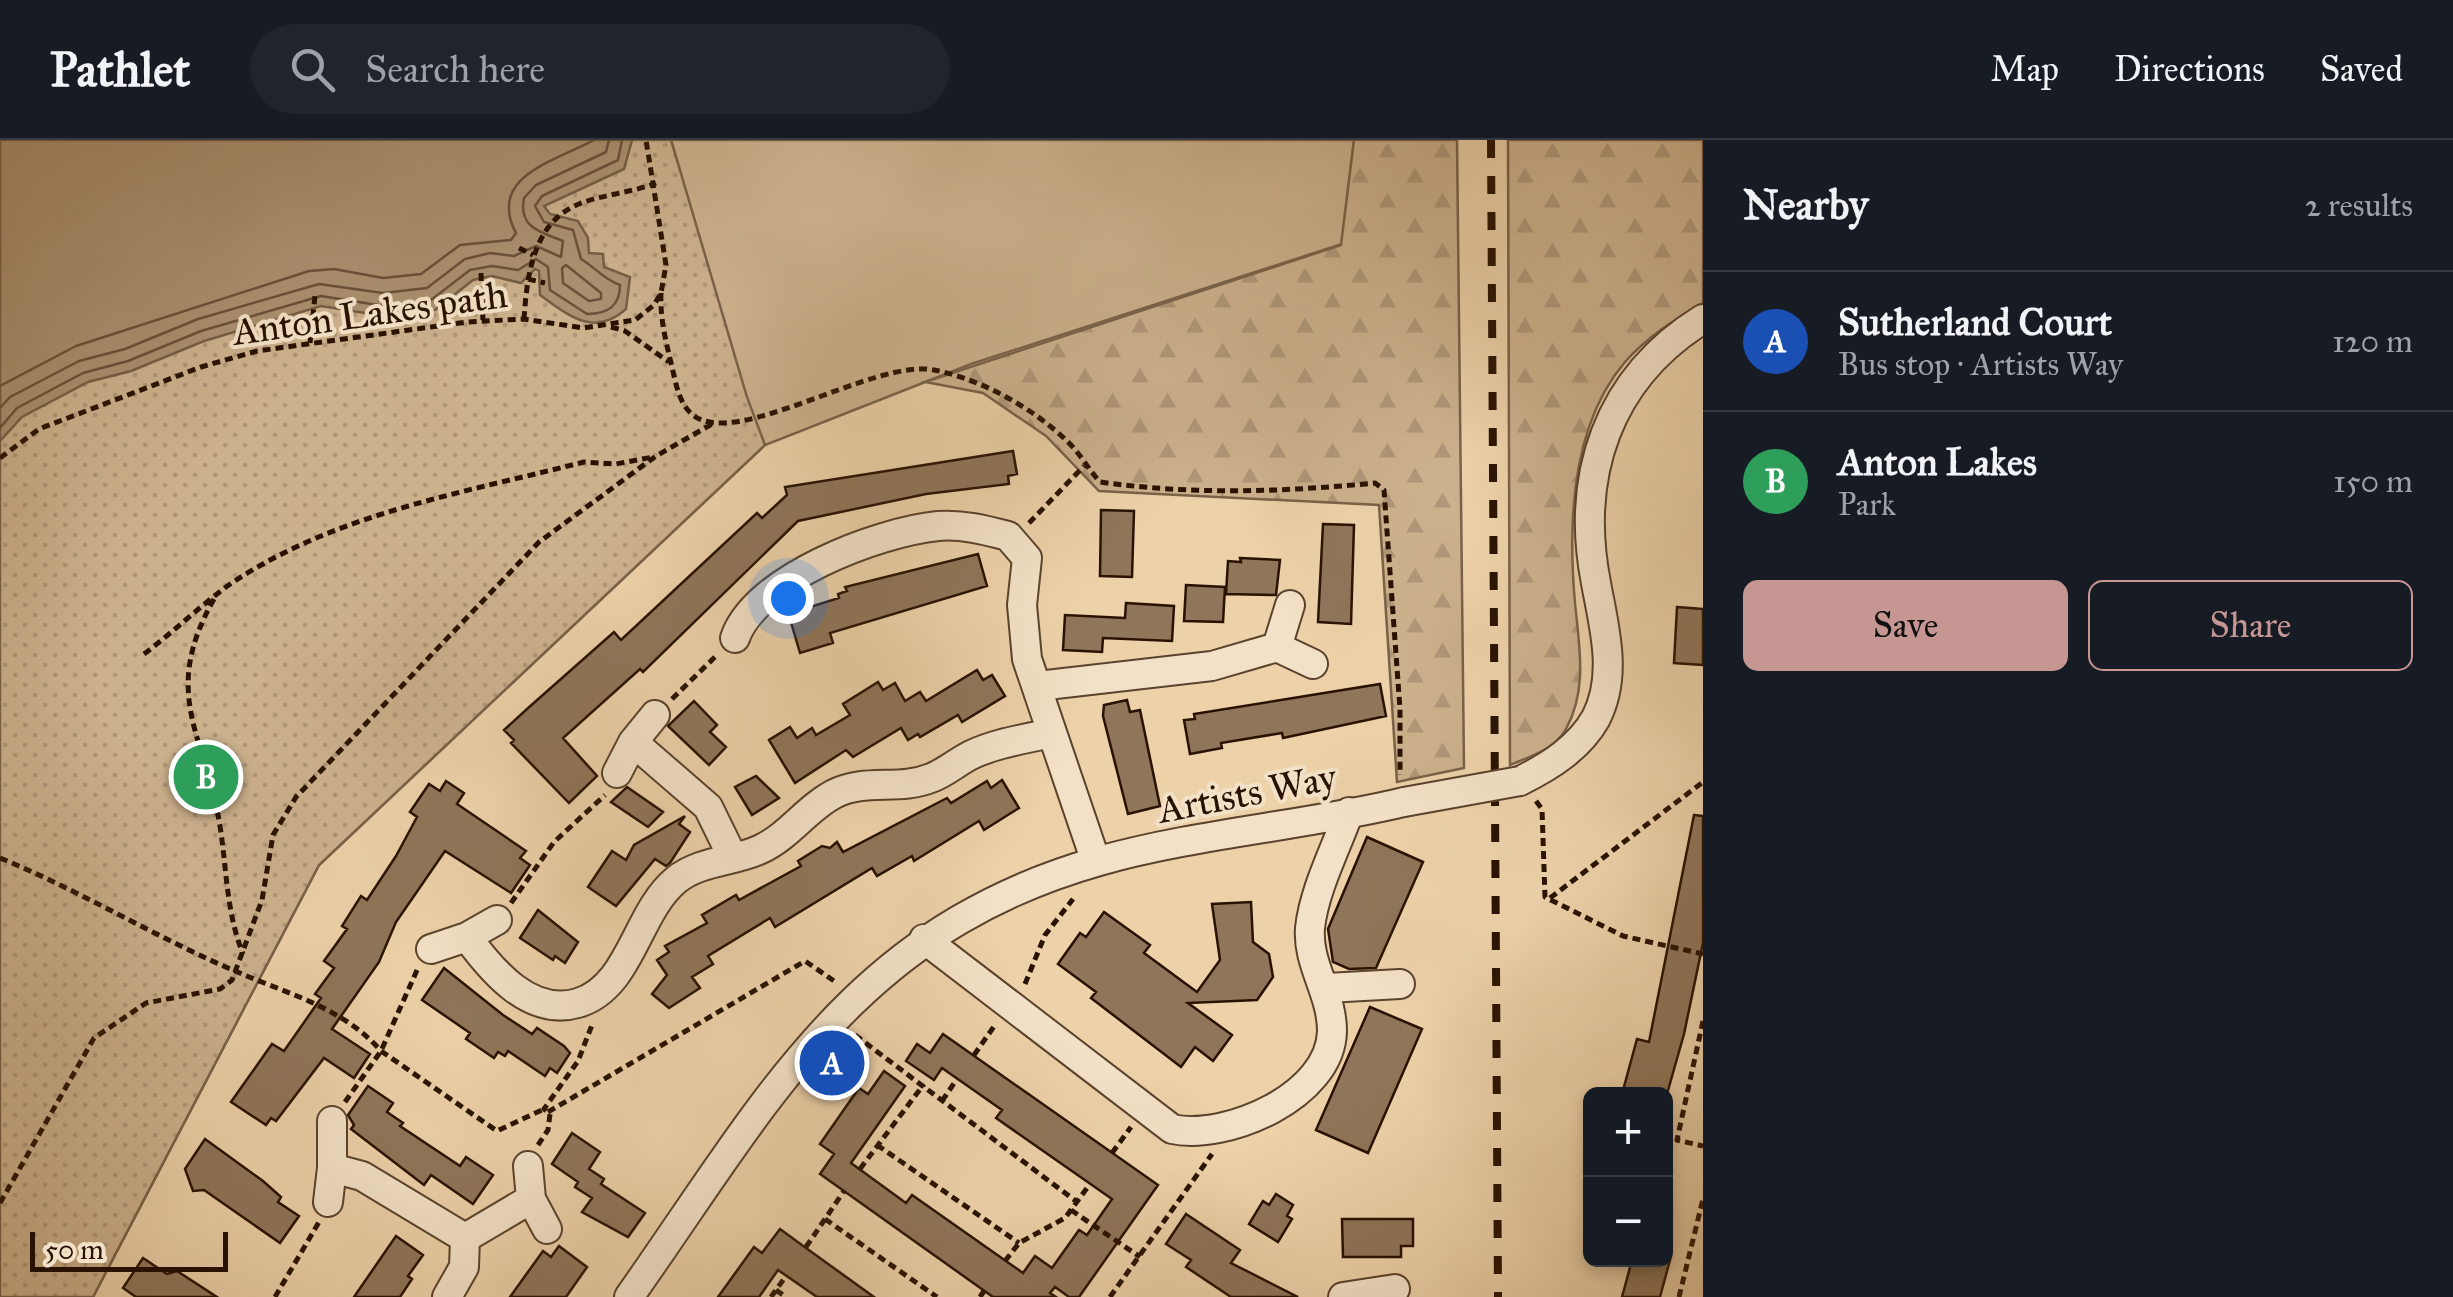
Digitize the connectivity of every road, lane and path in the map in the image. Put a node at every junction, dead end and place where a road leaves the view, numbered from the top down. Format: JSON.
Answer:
{"nodes":[{"id":1,"x":646,"y":140,"type":"edge"},
{"id":2,"x":656,"y":183,"type":"junction"},
{"id":3,"x":519,"y":248,"type":"dead end"},
{"id":4,"x":533,"y":255,"type":"junction"},
{"id":5,"x":481,"y":273,"type":"dead end"},
{"id":6,"x":528,"y":279,"type":"junction"},
{"id":7,"x":545,"y":283,"type":"dead end"},
{"id":8,"x":661,"y":293,"type":"junction"},
{"id":9,"x":315,"y":296,"type":"dead end"},
{"id":10,"x":524,"y":319,"type":"junction"},
{"id":11,"x":1703,"y":319,"type":"edge"},
{"id":12,"x":484,"y":322,"type":"junction"},
{"id":13,"x":611,"y":326,"type":"junction"},
{"id":14,"x":310,"y":343,"type":"junction"},
{"id":15,"x":672,"y":364,"type":"junction"},
{"id":16,"x":712,"y":424,"type":"junction"},
{"id":17,"x":656,"y":456,"type":"junction"},
{"id":18,"x":0,"y":458,"type":"edge"},
{"id":19,"x":1084,"y":466,"type":"junction"},
{"id":20,"x":1013,"y":540,"type":"junction"},
{"id":21,"x":216,"y":596,"type":"junction"},
{"id":22,"x":1290,"y":606,"type":"dead end"},
{"id":23,"x":735,"y":638,"type":"joint"},
{"id":24,"x":1277,"y":647,"type":"junction"},
{"id":25,"x":144,"y":654,"type":"dead end"},
{"id":26,"x":1313,"y":664,"type":"dead end"},
{"id":27,"x":1038,"y":686,"type":"junction"},
{"id":28,"x":655,"y":715,"type":"joint"},
{"id":29,"x":1052,"y":733,"type":"junction"},
{"id":30,"x":633,"y":742,"type":"junction"},
{"id":31,"x":617,"y":773,"type":"joint"},
{"id":32,"x":1520,"y":781,"type":"junction"},
{"id":33,"x":1703,"y":782,"type":"edge"},
{"id":34,"x":1402,"y":802,"type":"junction"},
{"id":35,"x":1349,"y":812,"type":"junction"},
{"id":36,"x":732,"y":856,"type":"junction"},
{"id":37,"x":0,"y":858,"type":"edge"},
{"id":38,"x":1098,"y":862,"type":"junction"},
{"id":39,"x":1549,"y":899,"type":"junction"},
{"id":40,"x":496,"y":920,"type":"joint"},
{"id":41,"x":467,"y":938,"type":"junction"},
{"id":42,"x":924,"y":939,"type":"junction"},
{"id":43,"x":431,"y":949,"type":"joint"},
{"id":44,"x":243,"y":954,"type":"junction"},
{"id":45,"x":1703,"y":954,"type":"edge"},
{"id":46,"x":236,"y":972,"type":"junction"},
{"id":47,"x":1400,"y":984,"type":"dead end"},
{"id":48,"x":1327,"y":988,"type":"junction"},
{"id":49,"x":602,"y":990,"type":"junction"},
{"id":50,"x":855,"y":996,"type":"junction"},
{"id":51,"x":1010,"y":1005,"type":"junction"},
{"id":52,"x":832,"y":1019,"type":"junction"},
{"id":53,"x":1703,"y":1021,"type":"edge"},
{"id":54,"x":381,"y":1051,"type":"junction"},
{"id":55,"x":974,"y":1055,"type":"dead end"},
{"id":56,"x":958,"y":1079,"type":"dead end"},
{"id":57,"x":924,"y":1084,"type":"junction"},
{"id":58,"x":942,"y":1100,"type":"junction"},
{"id":59,"x":546,"y":1111,"type":"junction"},
{"id":60,"x":1243,"y":1116,"type":"junction"},
{"id":61,"x":332,"y":1120,"type":"joint"},
{"id":62,"x":877,"y":1144,"type":"junction"},
{"id":63,"x":1703,"y":1146,"type":"edge"},
{"id":64,"x":528,"y":1166,"type":"joint"},
{"id":65,"x":332,"y":1168,"type":"junction"},
{"id":66,"x":860,"y":1169,"type":"dead end"},
{"id":67,"x":1090,"y":1184,"type":"dead end"},
{"id":68,"x":844,"y":1191,"type":"dead end"},
{"id":69,"x":531,"y":1199,"type":"junction"},
{"id":70,"x":1703,"y":1199,"type":"edge"},
{"id":71,"x":328,"y":1202,"type":"joint"},
{"id":72,"x":1076,"y":1202,"type":"junction"},
{"id":73,"x":0,"y":1203,"type":"edge"},
{"id":74,"x":1071,"y":1210,"type":"junction"},
{"id":75,"x":825,"y":1219,"type":"junction"},
{"id":76,"x":547,"y":1229,"type":"dead end"},
{"id":77,"x":465,"y":1238,"type":"junction"},
{"id":78,"x":1020,"y":1243,"type":"junction"},
{"id":79,"x":806,"y":1248,"type":"dead end"},
{"id":80,"x":1140,"y":1258,"type":"junction"},
{"id":81,"x":1005,"y":1261,"type":"dead end"},
{"id":82,"x":786,"y":1276,"type":"dead end"},
{"id":83,"x":776,"y":1290,"type":"junction"},
{"id":84,"x":1395,"y":1290,"type":"dead end"},
{"id":85,"x":275,"y":1297,"type":"edge"},
{"id":86,"x":447,"y":1297,"type":"edge"},
{"id":87,"x":629,"y":1297,"type":"edge"},
{"id":88,"x":771,"y":1297,"type":"edge"},
{"id":89,"x":786,"y":1297,"type":"edge"},
{"id":90,"x":937,"y":1297,"type":"edge"},
{"id":91,"x":1110,"y":1297,"type":"edge"},
{"id":92,"x":1344,"y":1297,"type":"edge"},
{"id":93,"x":1678,"y":1297,"type":"edge"}],
"edges":[{"from":1,"to":2,"type":"path"},
{"from":2,"to":4,"type":"path"},
{"from":2,"to":8,"type":"path"},
{"from":3,"to":4,"type":"path"},
{"from":4,"to":6,"type":"path"},
{"from":5,"to":12,"type":"path"},
{"from":6,"to":7,"type":"path"},
{"from":6,"to":10,"type":"path"},
{"from":8,"to":13,"type":"path"},
{"from":8,"to":15,"type":"path"},
{"from":9,"to":14,"type":"path"},
{"from":10,"to":12,"type":"path","name":"Anton Lakes path"},
{"from":10,"to":13,"type":"path","name":"Anton Lakes path"},
{"from":11,"to":32,"type":"street","name":"Artists Way"},
{"from":12,"to":14,"type":"path","name":"Anton Lakes path"},
{"from":13,"to":15,"type":"path"},
{"from":14,"to":18,"type":"path","name":"Anton Lakes path"},
{"from":15,"to":16,"type":"path"},
{"from":16,"to":17,"type":"path"},
{"from":16,"to":19,"type":"path"},
{"from":17,"to":21,"type":"path"},
{"from":17,"to":44,"type":"path"},
{"from":19,"to":20,"type":"path"},
{"from":19,"to":34,"type":"path"},
{"from":20,"to":23,"type":"street"},
{"from":20,"to":27,"type":"street"},
{"from":21,"to":25,"type":"path"},
{"from":21,"to":44,"type":"path"},
{"from":22,"to":24,"type":"street"},
{"from":23,"to":28,"type":"path"},
{"from":24,"to":26,"type":"street"},
{"from":24,"to":27,"type":"street"},
{"from":27,"to":29,"type":"street"},
{"from":28,"to":30,"type":"street"},
{"from":29,"to":36,"type":"street"},
{"from":29,"to":38,"type":"street"},
{"from":30,"to":31,"type":"street"},
{"from":30,"to":36,"type":"street"},
{"from":31,"to":40,"type":"path"},
{"from":32,"to":34,"type":"street","name":"Artists Way","bridge":true},
{"from":32,"to":39,"type":"path"},
{"from":33,"to":39,"type":"path"},
{"from":34,"to":35,"type":"street","name":"Artists Way"},
{"from":35,"to":38,"type":"street","name":"Artists Way"},
{"from":35,"to":48,"type":"street"},
{"from":36,"to":49,"type":"street"},
{"from":37,"to":46,"type":"path"},
{"from":38,"to":42,"type":"street","name":"Artists Way"},
{"from":38,"to":51,"type":"path"},
{"from":39,"to":45,"type":"path"},
{"from":40,"to":41,"type":"street"},
{"from":41,"to":43,"type":"street"},
{"from":41,"to":49,"type":"street"},
{"from":42,"to":50,"type":"street","name":"Artists Way"},
{"from":42,"to":51,"type":"street"},
{"from":43,"to":54,"type":"path"},
{"from":44,"to":46,"type":"path"},
{"from":46,"to":54,"type":"path"},
{"from":46,"to":73,"type":"path"},
{"from":47,"to":48,"type":"street"},
{"from":48,"to":60,"type":"street"},
{"from":49,"to":59,"type":"path"},
{"from":50,"to":52,"type":"street","name":"Artists Way"},
{"from":50,"to":59,"type":"path"},
{"from":51,"to":55,"type":"path"},
{"from":51,"to":60,"type":"street"},
{"from":52,"to":57,"type":"path"},
{"from":52,"to":87,"type":"street","name":"Artists Way"},
{"from":53,"to":63,"type":"path"},
{"from":54,"to":59,"type":"path"},
{"from":54,"to":61,"type":"path"},
{"from":56,"to":58,"type":"path"},
{"from":57,"to":58,"type":"path"},
{"from":57,"to":62,"type":"path"},
{"from":58,"to":72,"type":"path"},
{"from":59,"to":64,"type":"path"},
{"from":60,"to":80,"type":"path"},
{"from":61,"to":65,"type":"street"},
{"from":62,"to":66,"type":"path"},
{"from":62,"to":78,"type":"path"},
{"from":64,"to":69,"type":"street"},
{"from":65,"to":71,"type":"street"},
{"from":65,"to":77,"type":"street"},
{"from":67,"to":72,"type":"path"},
{"from":68,"to":75,"type":"path"},
{"from":69,"to":76,"type":"street"},
{"from":69,"to":77,"type":"street"},
{"from":70,"to":93,"type":"path"},
{"from":71,"to":85,"type":"path"},
{"from":72,"to":74,"type":"path"},
{"from":74,"to":78,"type":"path"},
{"from":74,"to":80,"type":"path"},
{"from":75,"to":79,"type":"path"},
{"from":75,"to":90,"type":"path"},
{"from":77,"to":86,"type":"street"},
{"from":78,"to":81,"type":"path"},
{"from":80,"to":91,"type":"path"},
{"from":82,"to":83,"type":"path"},
{"from":83,"to":88,"type":"path"},
{"from":83,"to":89,"type":"path"},
{"from":84,"to":92,"type":"street"}]}
